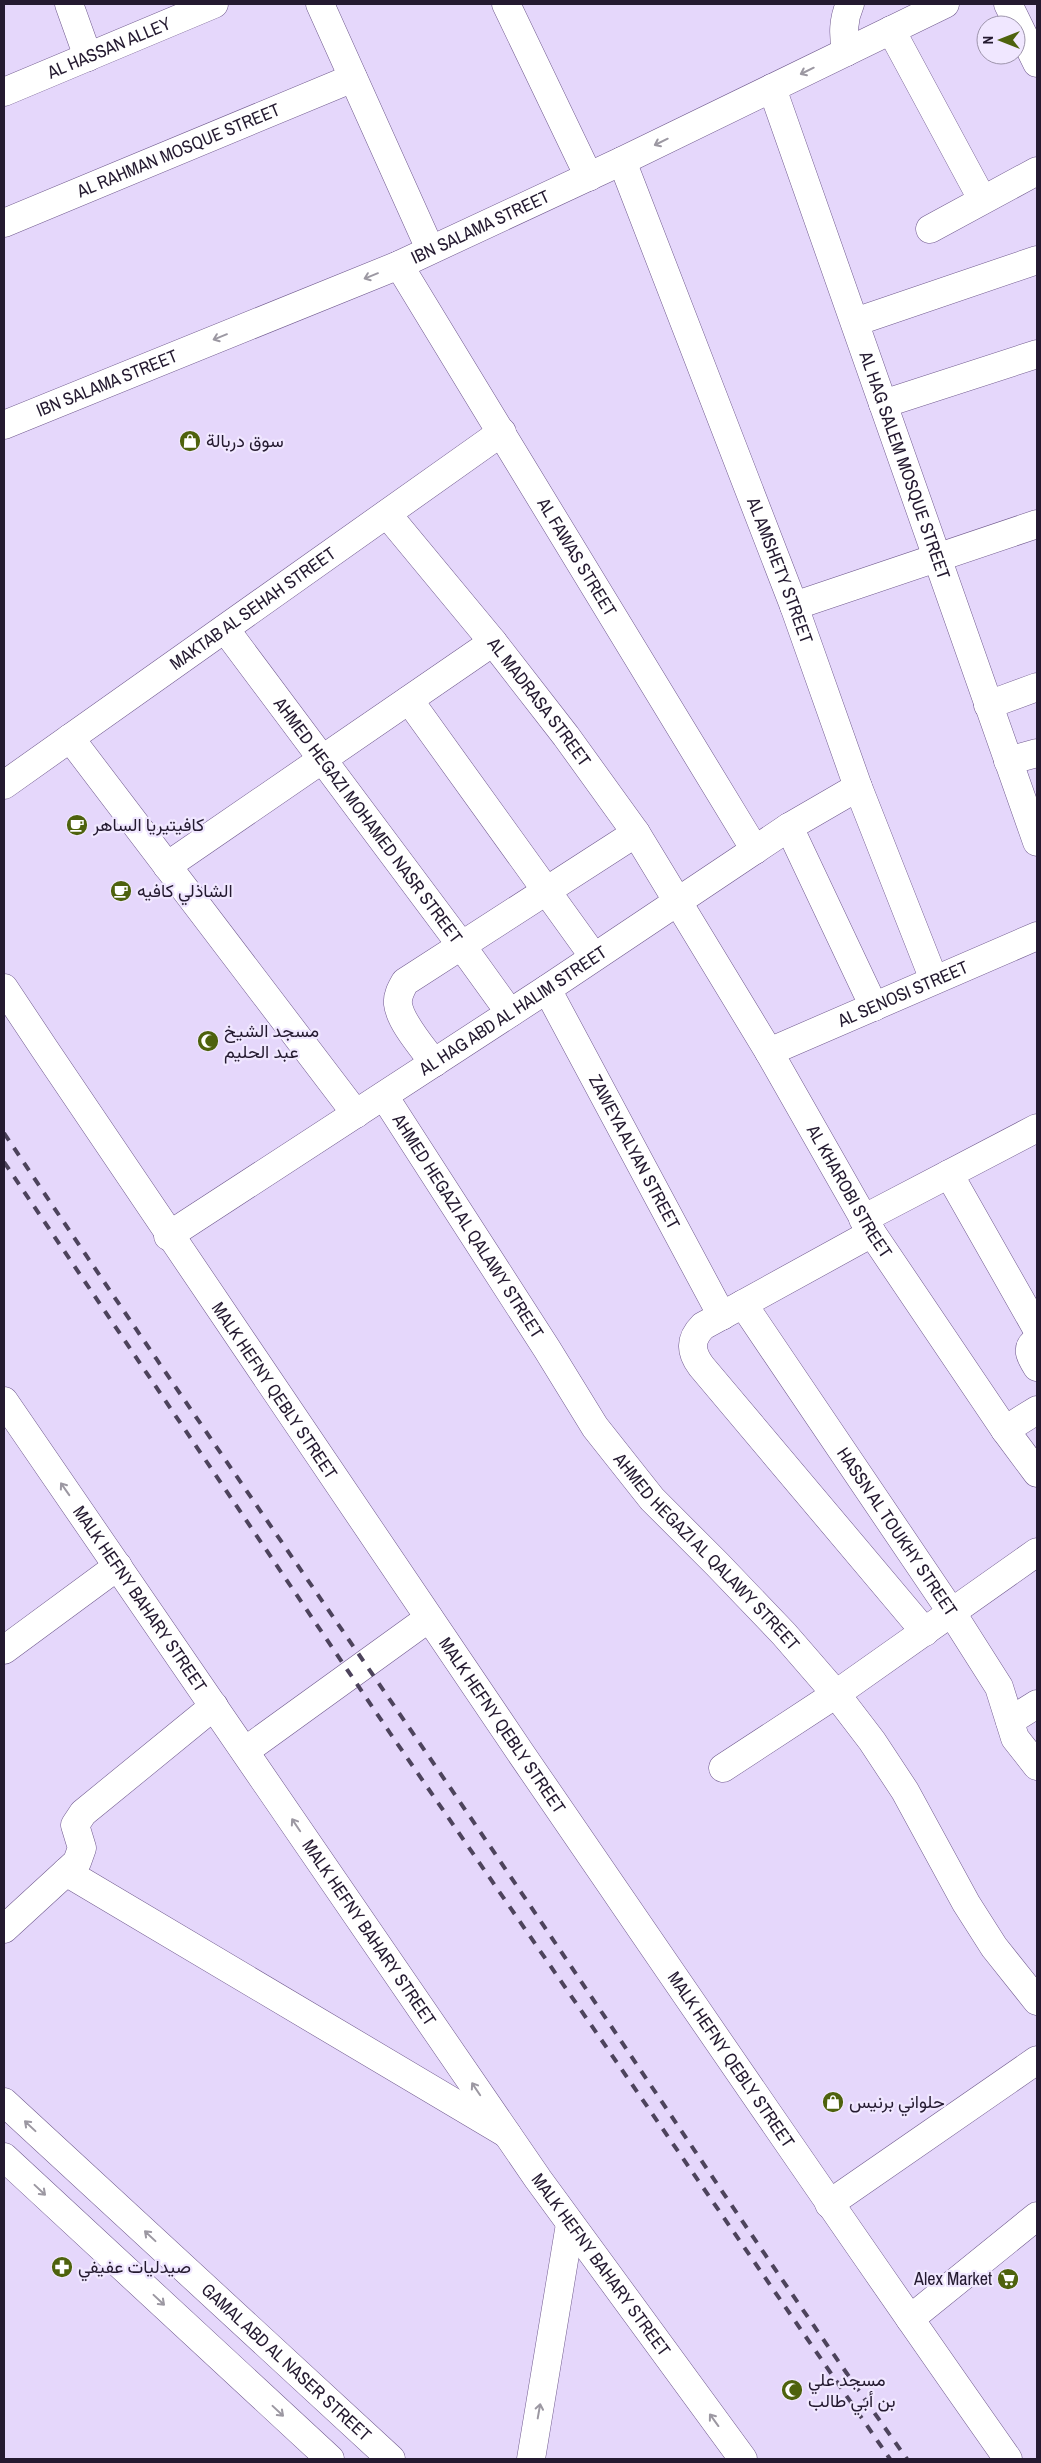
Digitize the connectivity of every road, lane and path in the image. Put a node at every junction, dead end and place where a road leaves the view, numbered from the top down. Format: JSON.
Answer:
{"nodes":[{"id":1,"x":69,"y":4,"type":"edge"},
{"id":2,"x":214,"y":4,"type":"edge"},
{"id":3,"x":320,"y":4,"type":"edge"},
{"id":4,"x":506,"y":4,"type":"edge"},
{"id":5,"x":850,"y":4,"type":"edge"},
{"id":6,"x":945,"y":4,"type":"edge"},
{"id":7,"x":1008,"y":4,"type":"edge"},
{"id":8,"x":891,"y":30,"type":"junction"},
{"id":9,"x":846,"y":52,"type":"junction"},
{"id":10,"x":88,"y":57,"type":"junction"},
{"id":11,"x":1037,"y":63,"type":"edge"},
{"id":12,"x":353,"y":78,"type":"junction"},
{"id":13,"x":772,"y":88,"type":"junction"},
{"id":14,"x":4,"y":92,"type":"edge"},
{"id":15,"x":622,"y":161,"type":"junction"},
{"id":16,"x":1037,"y":171,"type":"edge"},
{"id":17,"x":589,"y":176,"type":"junction"},
{"id":18,"x":982,"y":199,"type":"junction"},
{"id":19,"x":4,"y":223,"type":"edge"},
{"id":20,"x":930,"y":229,"type":"dead end"},
{"id":21,"x":430,"y":249,"type":"junction"},
{"id":22,"x":1037,"y":260,"type":"edge"},
{"id":23,"x":399,"y":265,"type":"junction"},
{"id":24,"x":855,"y":322,"type":"junction"},
{"id":25,"x":1037,"y":354,"type":"edge"},
{"id":26,"x":883,"y":404,"type":"junction"},
{"id":27,"x":4,"y":425,"type":"edge"},
{"id":28,"x":502,"y":432,"type":"junction"},
{"id":29,"x":387,"y":514,"type":"junction"},
{"id":30,"x":1037,"y":524,"type":"edge"},
{"id":31,"x":937,"y":558,"type":"junction"},
{"id":32,"x":794,"y":606,"type":"junction"},
{"id":33,"x":225,"y":628,"type":"junction"},
{"id":34,"x":493,"y":642,"type":"junction"},
{"id":35,"x":1037,"y":686,"type":"edge"},
{"id":36,"x":409,"y":700,"type":"junction"},
{"id":37,"x":988,"y":705,"type":"junction"},
{"id":38,"x":70,"y":738,"type":"junction"},
{"id":39,"x":1037,"y":753,"type":"edge"},
{"id":40,"x":322,"y":760,"type":"junction"},
{"id":41,"x":1008,"y":761,"type":"junction"},
{"id":42,"x":4,"y":785,"type":"edge"},
{"id":43,"x":858,"y":787,"type":"junction"},
{"id":44,"x":789,"y":827,"type":"junction"},
{"id":45,"x":636,"y":833,"type":"junction"},
{"id":46,"x":1037,"y":842,"type":"edge"},
{"id":47,"x":755,"y":850,"type":"junction"},
{"id":48,"x":167,"y":866,"type":"junction"},
{"id":49,"x":547,"y":890,"type":"junction"},
{"id":50,"x":678,"y":901,"type":"junction"},
{"id":51,"x":1037,"y":936,"type":"edge"},
{"id":52,"x":461,"y":945,"type":"junction"},
{"id":53,"x":594,"y":957,"type":"junction"},
{"id":54,"x":934,"y":980,"type":"junction"},
{"id":55,"x":4,"y":988,"type":"edge"},
{"id":56,"x":548,"y":989,"type":"junction"},
{"id":57,"x":874,"y":1007,"type":"junction"},
{"id":58,"x":510,"y":1013,"type":"junction"},
{"id":59,"x":769,"y":1052,"type":"junction"},
{"id":60,"x":434,"y":1063,"type":"junction"},
{"id":61,"x":384,"y":1096,"type":"junction"},
{"id":62,"x":356,"y":1114,"type":"junction"},
{"id":63,"x":1037,"y":1128,"type":"edge"},
{"id":64,"x":949,"y":1174,"type":"junction"},
{"id":65,"x":868,"y":1226,"type":"junction"},
{"id":66,"x":168,"y":1236,"type":"junction"},
{"id":67,"x":732,"y":1310,"type":"junction"},
{"id":68,"x":1037,"y":1329,"type":"edge"},
{"id":69,"x":1037,"y":1340,"type":"edge"},
{"id":70,"x":1037,"y":1367,"type":"edge"},
{"id":71,"x":6,"y":1409,"type":"edge"},
{"id":72,"x":1037,"y":1410,"type":"edge"},
{"id":73,"x":1005,"y":1430,"type":"junction"},
{"id":74,"x":1037,"y":1473,"type":"edge"},
{"id":75,"x":1037,"y":1552,"type":"edge"},
{"id":76,"x":118,"y":1566,"type":"junction"},
{"id":77,"x":952,"y":1612,"type":"junction"},
{"id":78,"x":429,"y":1618,"type":"junction"},
{"id":79,"x":925,"y":1632,"type":"junction"},
{"id":80,"x":4,"y":1650,"type":"edge"},
{"id":81,"x":836,"y":1694,"type":"junction"},
{"id":82,"x":1037,"y":1704,"type":"edge"},
{"id":83,"x":214,"y":1706,"type":"junction"},
{"id":84,"x":1010,"y":1721,"type":"junction"},
{"id":85,"x":246,"y":1751,"type":"junction"},
{"id":86,"x":1037,"y":1766,"type":"edge"},
{"id":87,"x":723,"y":1768,"type":"dead end"},
{"id":88,"x":66,"y":1872,"type":"junction"},
{"id":89,"x":4,"y":1930,"type":"edge"},
{"id":90,"x":1037,"y":2001,"type":"edge"},
{"id":91,"x":1037,"y":2060,"type":"edge"},
{"id":92,"x":4,"y":2102,"type":"edge"},
{"id":93,"x":507,"y":2134,"type":"junction"},
{"id":94,"x":4,"y":2157,"type":"edge"},
{"id":95,"x":829,"y":2204,"type":"junction"},
{"id":96,"x":1037,"y":2216,"type":"edge"},
{"id":97,"x":570,"y":2224,"type":"junction"},
{"id":98,"x":910,"y":2319,"type":"junction"},
{"id":99,"x":325,"y":2458,"type":"edge"},
{"id":100,"x":391,"y":2459,"type":"edge"},
{"id":101,"x":531,"y":2459,"type":"edge"},
{"id":102,"x":743,"y":2459,"type":"edge"},
{"id":103,"x":1008,"y":2459,"type":"edge"}],
"edges":[{"from":1,"to":10,"type":"street"},
{"from":2,"to":10,"type":"street","name":"AL HASSAN ALLEY"},
{"from":3,"to":12,"type":"street"},
{"from":4,"to":17,"type":"street"},
{"from":5,"to":9,"type":"street"},
{"from":6,"to":8,"type":"street","name":"IBN SALAMA STREET"},
{"from":7,"to":11,"type":"street"},
{"from":8,"to":9,"type":"street","name":"IBN SALAMA STREET"},
{"from":8,"to":18,"type":"street"},
{"from":9,"to":13,"type":"street","name":"IBN SALAMA STREET","one_way":true},
{"from":10,"to":14,"type":"street","name":"AL HASSAN ALLEY"},
{"from":12,"to":19,"type":"street","name":"AL RAHMAN MOSQUE STREET"},
{"from":12,"to":21,"type":"street"},
{"from":13,"to":15,"type":"street","name":"IBN SALAMA STREET","one_way":true},
{"from":13,"to":24,"type":"street","name":"AL HAG SALEM MOSQUE STREET"},
{"from":15,"to":17,"type":"street","name":"IBN SALAMA STREET"},
{"from":15,"to":32,"type":"street","name":"AL AMSHETY STREET"},
{"from":16,"to":18,"type":"street"},
{"from":17,"to":21,"type":"street","name":"IBN SALAMA STREET"},
{"from":18,"to":20,"type":"street"},
{"from":21,"to":23,"type":"street","name":"IBN SALAMA STREET"},
{"from":22,"to":24,"type":"street"},
{"from":23,"to":27,"type":"street","name":"IBN SALAMA STREET","one_way":true},
{"from":23,"to":28,"type":"street","name":"AL FAWAS STREET"},
{"from":24,"to":26,"type":"street","name":"AL HAG SALEM MOSQUE STREET"},
{"from":25,"to":26,"type":"street"},
{"from":26,"to":31,"type":"street","name":"AL HAG SALEM MOSQUE STREET"},
{"from":28,"to":29,"type":"street","name":"MAKTAB AL SEHAH STREET"},
{"from":28,"to":47,"type":"street","name":"AL FAWAS STREET"},
{"from":29,"to":33,"type":"street","name":"MAKTAB AL SEHAH STREET"},
{"from":29,"to":34,"type":"street","name":"AL MADRASA STREET"},
{"from":30,"to":31,"type":"street"},
{"from":31,"to":32,"type":"street"},
{"from":31,"to":37,"type":"street","name":"AL HAG SALEM MOSQUE STREET"},
{"from":32,"to":43,"type":"street","name":"AL AMSHETY STREET"},
{"from":33,"to":38,"type":"street","name":"MAKTAB AL SEHAH STREET"},
{"from":33,"to":40,"type":"street","name":"AHMED HEGAZI MOHAMED NASR STREET"},
{"from":34,"to":36,"type":"street"},
{"from":34,"to":45,"type":"street","name":"AL MADRASA STREET"},
{"from":35,"to":37,"type":"street"},
{"from":36,"to":40,"type":"street"},
{"from":36,"to":49,"type":"street"},
{"from":37,"to":41,"type":"street","name":"AL HAG SALEM MOSQUE STREET"},
{"from":38,"to":42,"type":"street","name":"MAKTAB AL SEHAH STREET"},
{"from":38,"to":48,"type":"street"},
{"from":39,"to":41,"type":"street"},
{"from":40,"to":48,"type":"street"},
{"from":40,"to":52,"type":"street","name":"AHMED HEGAZI MOHAMED NASR STREET"},
{"from":41,"to":46,"type":"street","name":"AL HAG SALEM MOSQUE STREET"},
{"from":43,"to":44,"type":"street","name":"AL HAG ABD AL HALIM STREET"},
{"from":43,"to":54,"type":"street","name":"AL AMSHETY STREET"},
{"from":44,"to":47,"type":"street","name":"AL HAG ABD AL HALIM STREET"},
{"from":44,"to":57,"type":"street"},
{"from":45,"to":49,"type":"street"},
{"from":45,"to":50,"type":"street","name":"AL MADRASA STREET"},
{"from":47,"to":50,"type":"street","name":"AL HAG ABD AL HALIM STREET"},
{"from":48,"to":62,"type":"street"},
{"from":49,"to":52,"type":"street"},
{"from":49,"to":53,"type":"street"},
{"from":50,"to":53,"type":"street","name":"AL HAG ABD AL HALIM STREET"},
{"from":50,"to":59,"type":"street","name":"AL KHAROBI STREET"},
{"from":51,"to":54,"type":"street","name":"AL SENOSI STREET"},
{"from":52,"to":58,"type":"street","name":"AHMED HEGAZI MOHAMED NASR STREET"},
{"from":52,"to":60,"type":"street"},
{"from":53,"to":56,"type":"street","name":"AL HAG ABD AL HALIM STREET"},
{"from":54,"to":57,"type":"street","name":"AL SENOSI STREET"},
{"from":55,"to":66,"type":"street","name":"MALK HEFNY QEBLY STREET"},
{"from":56,"to":58,"type":"street","name":"AL HAG ABD AL HALIM STREET"},
{"from":56,"to":67,"type":"street","name":"ZAWEYA ALYAN STREET"},
{"from":57,"to":59,"type":"street","name":"AL SENOSI STREET"},
{"from":58,"to":60,"type":"street","name":"AL HAG ABD AL HALIM STREET"},
{"from":59,"to":65,"type":"street","name":"AL KHAROBI STREET"},
{"from":60,"to":61,"type":"street","name":"AL HAG ABD AL HALIM STREET"},
{"from":61,"to":62,"type":"street","name":"AL HAG ABD AL HALIM STREET"},
{"from":61,"to":81,"type":"street","name":"AHMED HEGAZI AL QALAWY STREET"},
{"from":62,"to":66,"type":"street","name":"AL HAG ABD AL HALIM STREET"},
{"from":63,"to":64,"type":"street"},
{"from":64,"to":65,"type":"street"},
{"from":64,"to":68,"type":"street"},
{"from":65,"to":67,"type":"street"},
{"from":65,"to":73,"type":"street","name":"AL KHAROBI STREET"},
{"from":66,"to":78,"type":"street","name":"MALK HEFNY QEBLY STREET"},
{"from":67,"to":77,"type":"street","name":"HASSN AL TOUKHY STREET"},
{"from":67,"to":79,"type":"street"},
{"from":69,"to":70,"type":"street"},
{"from":76,"to":71,"type":"street","name":"MALK HEFNY BAHARY STREET","one_way":true},
{"from":72,"to":73,"type":"street"},
{"from":73,"to":74,"type":"street","name":"AL KHAROBI STREET"},
{"from":75,"to":77,"type":"street"},
{"from":76,"to":80,"type":"street"},
{"from":76,"to":83,"type":"street","name":"MALK HEFNY BAHARY STREET"},
{"from":77,"to":79,"type":"street"},
{"from":77,"to":84,"type":"street","name":"HASSN AL TOUKHY STREET"},
{"from":78,"to":85,"type":"street"},
{"from":78,"to":95,"type":"street","name":"MALK HEFNY QEBLY STREET"},
{"from":79,"to":81,"type":"street"},
{"from":81,"to":87,"type":"street"},
{"from":81,"to":90,"type":"street","name":"AHMED HEGAZI AL QALAWY STREET"},
{"from":82,"to":84,"type":"street"},
{"from":83,"to":85,"type":"street","name":"MALK HEFNY BAHARY STREET"},
{"from":83,"to":88,"type":"street"},
{"from":84,"to":86,"type":"street","name":"HASSN AL TOUKHY STREET"},
{"from":93,"to":85,"type":"street","name":"MALK HEFNY BAHARY STREET","one_way":true},
{"from":88,"to":89,"type":"street"},
{"from":88,"to":93,"type":"street"},
{"from":91,"to":95,"type":"street"},
{"from":100,"to":92,"type":"street","name":"GAMAL ABD AL NASER STREET","one_way":true},
{"from":93,"to":97,"type":"street","name":"MALK HEFNY BAHARY STREET"},
{"from":94,"to":99,"type":"street","one_way":true},
{"from":95,"to":98,"type":"street","name":"MALK HEFNY QEBLY STREET"},
{"from":96,"to":98,"type":"street"},
{"from":101,"to":97,"type":"street","one_way":true},
{"from":102,"to":97,"type":"street","name":"MALK HEFNY BAHARY STREET","one_way":true},
{"from":98,"to":103,"type":"street","name":"MALK HEFNY QEBLY STREET"}]}
